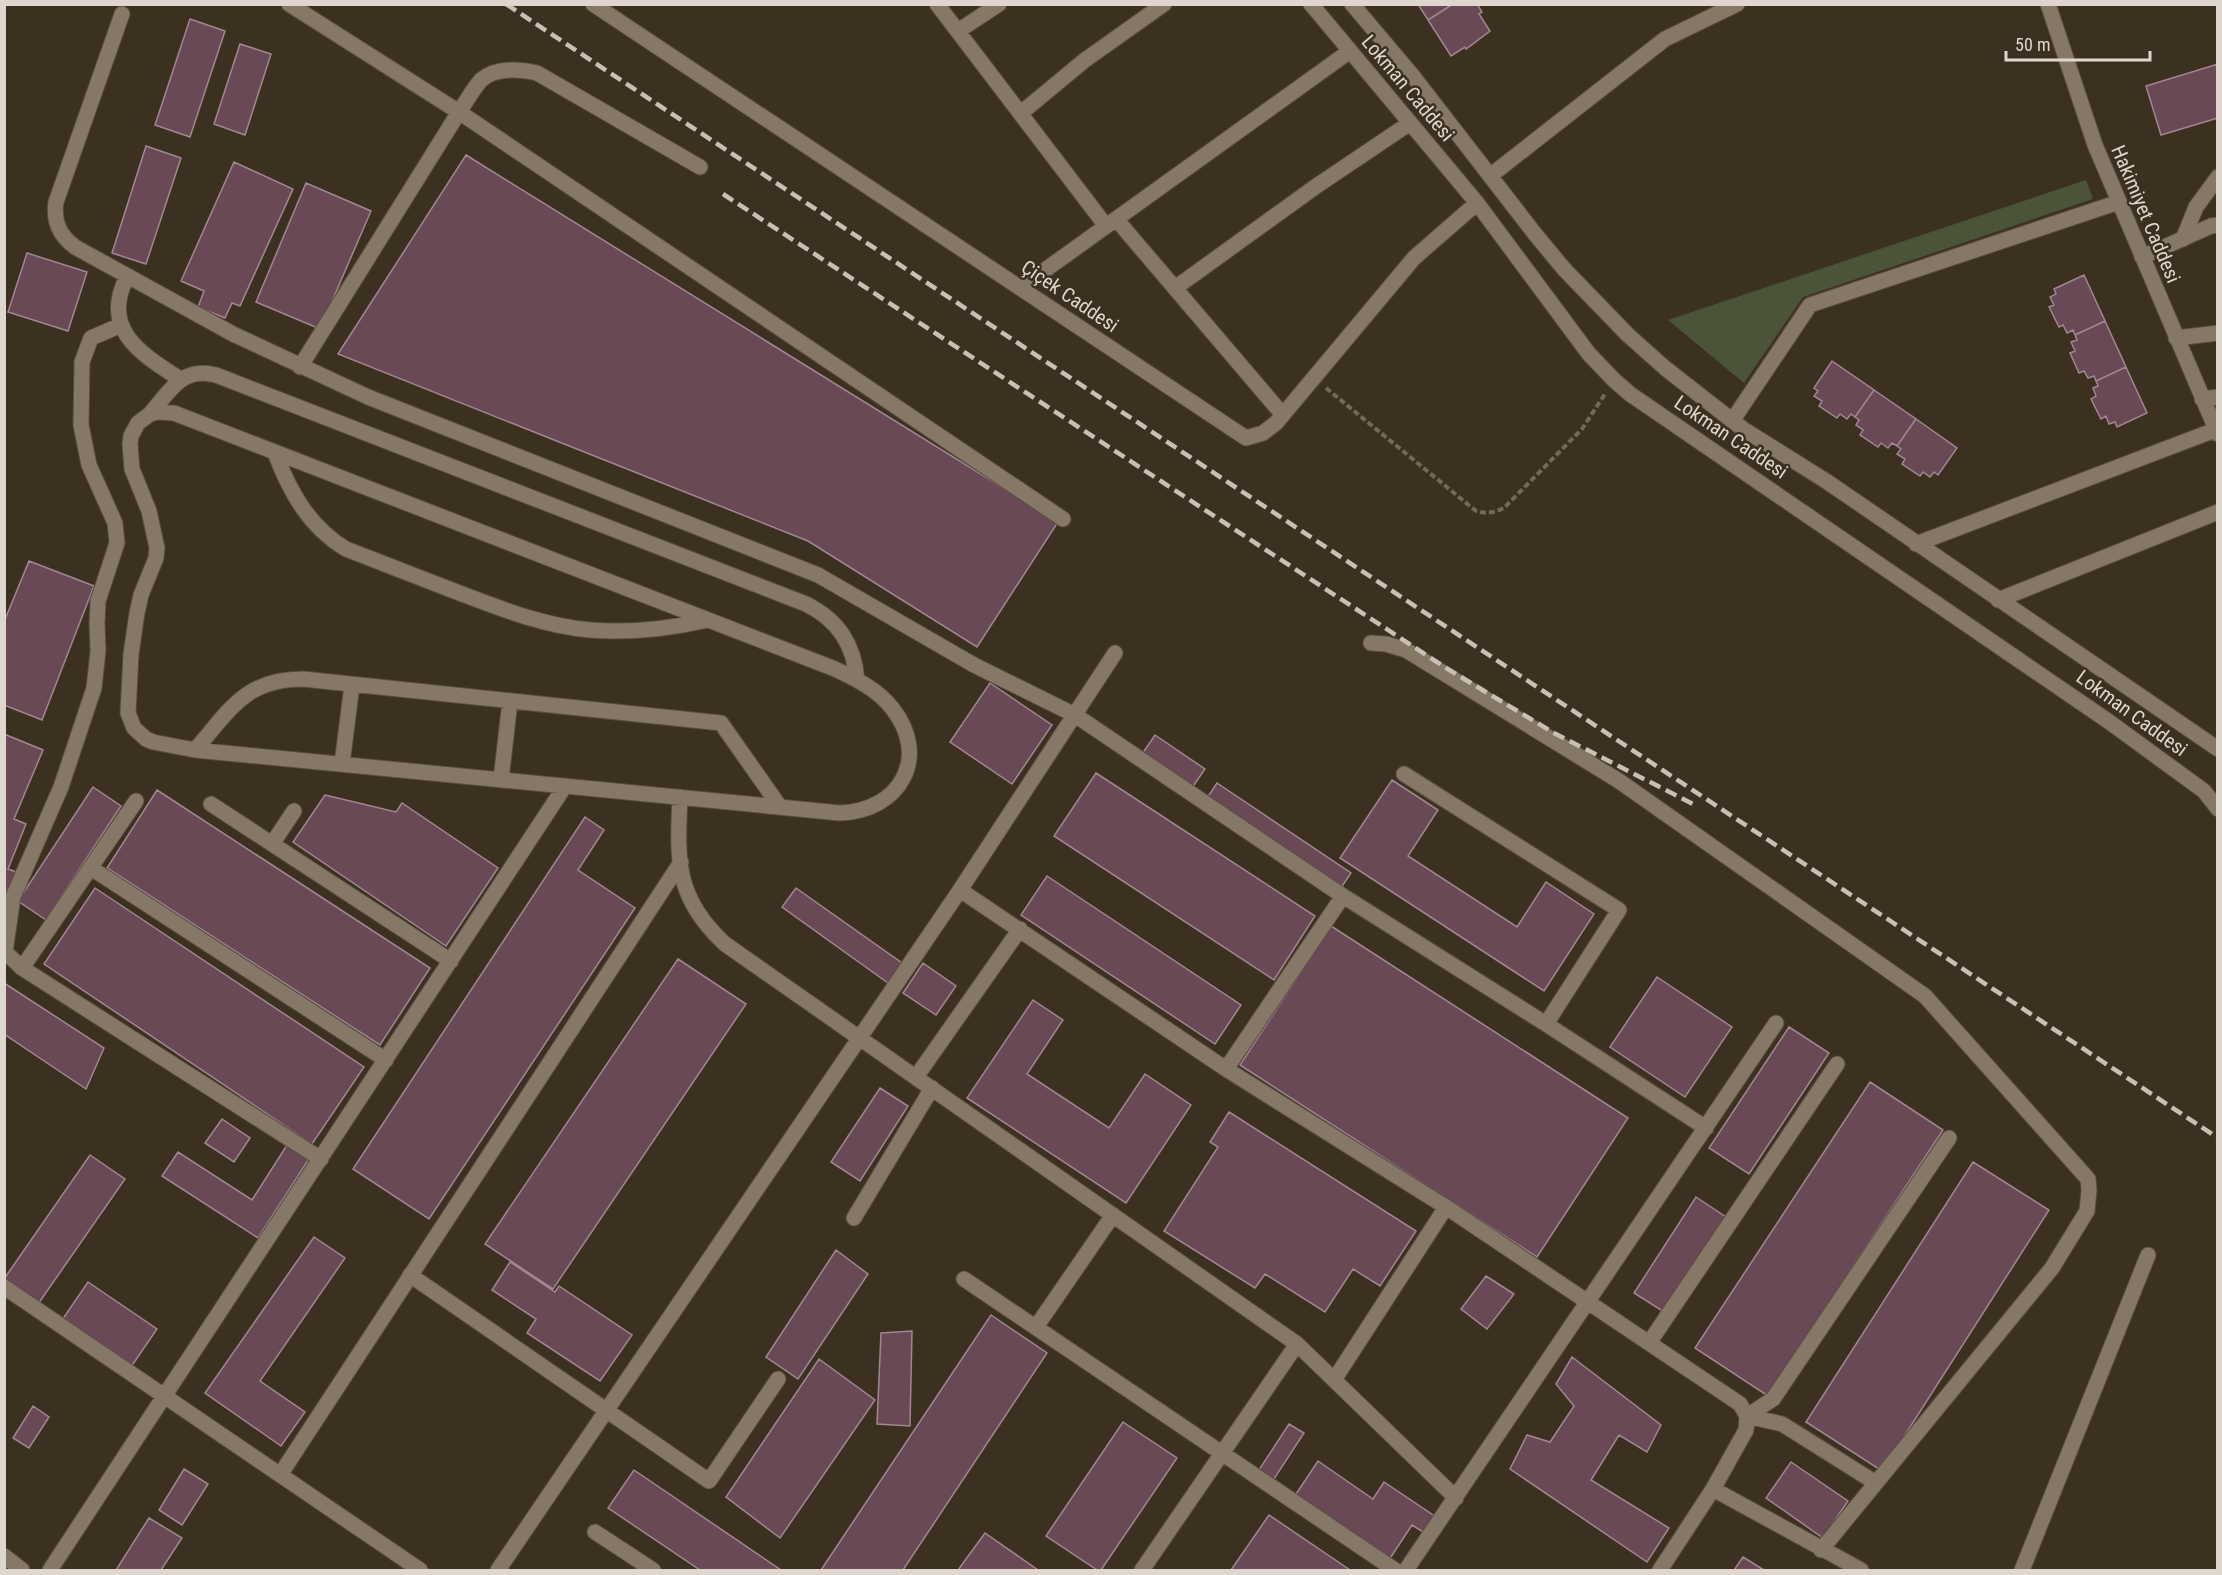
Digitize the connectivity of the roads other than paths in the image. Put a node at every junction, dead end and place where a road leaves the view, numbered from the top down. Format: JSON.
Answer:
{"nodes":[{"id":1,"x":289,"y":4,"type":"edge"},
{"id":2,"x":593,"y":4,"type":"edge"},
{"id":3,"x":937,"y":4,"type":"edge"},
{"id":4,"x":999,"y":4,"type":"edge"},
{"id":5,"x":1164,"y":4,"type":"edge"},
{"id":6,"x":1311,"y":4,"type":"edge"},
{"id":7,"x":1352,"y":4,"type":"edge"},
{"id":8,"x":1737,"y":4,"type":"edge"},
{"id":9,"x":2048,"y":4,"type":"edge"},
{"id":10,"x":609,"y":9,"type":"edge"},
{"id":11,"x":122,"y":14,"type":"dead end"},
{"id":12,"x":958,"y":31,"type":"junction"},
{"id":13,"x":1350,"y":51,"type":"junction"},
{"id":14,"x":459,"y":112,"type":"junction"},
{"id":15,"x":1021,"y":113,"type":"junction"},
{"id":16,"x":1410,"y":123,"type":"junction"},
{"id":17,"x":700,"y":167,"type":"dead end"},
{"id":18,"x":1490,"y":176,"type":"junction"},
{"id":19,"x":2217,"y":177,"type":"edge"},
{"id":20,"x":2119,"y":202,"type":"junction"},
{"id":21,"x":1477,"y":203,"type":"junction"},
{"id":22,"x":1111,"y":222,"type":"junction"},
{"id":23,"x":2217,"y":225,"type":"edge"},
{"id":24,"x":2183,"y":239,"type":"junction"},
{"id":25,"x":2142,"y":257,"type":"junction"},
{"id":26,"x":127,"y":277,"type":"junction"},
{"id":27,"x":1020,"y":288,"type":"junction"},
{"id":28,"x":1175,"y":288,"type":"junction"},
{"id":29,"x":121,"y":325,"type":"junction"},
{"id":30,"x":2217,"y":333,"type":"edge"},
{"id":31,"x":2176,"y":338,"type":"junction"},
{"id":32,"x":300,"y":367,"type":"junction"},
{"id":33,"x":180,"y":379,"type":"junction"},
{"id":34,"x":2210,"y":398,"type":"edge"},
{"id":35,"x":150,"y":414,"type":"junction"},
{"id":36,"x":1283,"y":415,"type":"junction"},
{"id":37,"x":1732,"y":421,"type":"junction"},
{"id":38,"x":2216,"y":432,"type":"edge"},
{"id":39,"x":275,"y":453,"type":"junction"},
{"id":40,"x":2217,"y":512,"type":"edge"},
{"id":41,"x":1064,"y":519,"type":"dead end"},
{"id":42,"x":1916,"y":544,"type":"junction"},
{"id":43,"x":1998,"y":600,"type":"junction"},
{"id":44,"x":708,"y":620,"type":"junction"},
{"id":45,"x":1371,"y":643,"type":"dead end"},
{"id":46,"x":1115,"y":653,"type":"dead end"},
{"id":47,"x":857,"y":680,"type":"junction"},
{"id":48,"x":352,"y":685,"type":"junction"},
{"id":49,"x":510,"y":701,"type":"junction"},
{"id":50,"x":1075,"y":715,"type":"junction"},
{"id":51,"x":2217,"y":749,"type":"edge"},
{"id":52,"x":195,"y":750,"type":"junction"},
{"id":53,"x":342,"y":764,"type":"junction"},
{"id":54,"x":1404,"y":774,"type":"dead end"},
{"id":55,"x":501,"y":780,"type":"junction"},
{"id":56,"x":565,"y":786,"type":"junction"},
{"id":57,"x":680,"y":797,"type":"junction"},
{"id":58,"x":136,"y":801,"type":"dead end"},
{"id":59,"x":210,"y":804,"type":"dead end"},
{"id":60,"x":780,"y":807,"type":"junction"},
{"id":61,"x":2217,"y":809,"type":"edge"},
{"id":62,"x":294,"y":811,"type":"dead end"},
{"id":63,"x":272,"y":844,"type":"junction"},
{"id":64,"x":681,"y":862,"type":"junction"},
{"id":65,"x":90,"y":868,"type":"junction"},
{"id":66,"x":960,"y":890,"type":"junction"},
{"id":67,"x":1343,"y":896,"type":"junction"},
{"id":68,"x":1020,"y":929,"type":"junction"},
{"id":69,"x":451,"y":961,"type":"junction"},
{"id":70,"x":22,"y":968,"type":"junction"},
{"id":71,"x":1776,"y":1023,"type":"dead end"},
{"id":72,"x":1546,"y":1024,"type":"junction"},
{"id":73,"x":860,"y":1037,"type":"junction"},
{"id":74,"x":386,"y":1060,"type":"junction"},
{"id":75,"x":1837,"y":1064,"type":"dead end"},
{"id":76,"x":1226,"y":1069,"type":"junction"},
{"id":77,"x":916,"y":1077,"type":"junction"},
{"id":78,"x":932,"y":1088,"type":"junction"},
{"id":79,"x":1706,"y":1128,"type":"junction"},
{"id":80,"x":1949,"y":1138,"type":"dead end"},
{"id":81,"x":321,"y":1159,"type":"junction"},
{"id":82,"x":1446,"y":1207,"type":"junction"},
{"id":83,"x":1113,"y":1215,"type":"junction"},
{"id":84,"x":854,"y":1218,"type":"dead end"},
{"id":85,"x":2148,"y":1255,"type":"dead end"},
{"id":86,"x":410,"y":1275,"type":"junction"},
{"id":87,"x":964,"y":1279,"type":"dead end"},
{"id":88,"x":4,"y":1287,"type":"edge"},
{"id":89,"x":1588,"y":1302,"type":"junction"},
{"id":90,"x":1036,"y":1327,"type":"junction"},
{"id":91,"x":1650,"y":1343,"type":"junction"},
{"id":92,"x":1297,"y":1344,"type":"junction"},
{"id":93,"x":778,"y":1379,"type":"dead end"},
{"id":94,"x":1334,"y":1380,"type":"junction"},
{"id":95,"x":166,"y":1397,"type":"junction"},
{"id":96,"x":606,"y":1412,"type":"junction"},
{"id":97,"x":1747,"y":1416,"type":"junction"},
{"id":98,"x":1222,"y":1454,"type":"junction"},
{"id":99,"x":280,"y":1474,"type":"junction"},
{"id":100,"x":1876,"y":1483,"type":"junction"},
{"id":101,"x":1713,"y":1489,"type":"junction"},
{"id":102,"x":1456,"y":1498,"type":"junction"},
{"id":103,"x":596,"y":1532,"type":"dead end"},
{"id":104,"x":1821,"y":1550,"type":"junction"},
{"id":105,"x":4,"y":1556,"type":"edge"},
{"id":106,"x":22,"y":1570,"type":"edge"},
{"id":107,"x":50,"y":1570,"type":"edge"},
{"id":108,"x":420,"y":1570,"type":"edge"},
{"id":109,"x":498,"y":1570,"type":"edge"},
{"id":110,"x":653,"y":1570,"type":"edge"},
{"id":111,"x":1142,"y":1570,"type":"edge"},
{"id":112,"x":1395,"y":1570,"type":"edge"},
{"id":113,"x":1407,"y":1570,"type":"edge"},
{"id":114,"x":1660,"y":1570,"type":"edge"},
{"id":115,"x":1861,"y":1570,"type":"edge"},
{"id":116,"x":2022,"y":1570,"type":"edge"}],
"edges":[{"from":1,"to":14,"type":"street"},
{"from":2,"to":10,"type":"street","name":"Çiçek Caddesi"},
{"from":3,"to":12,"type":"street"},
{"from":4,"to":12,"type":"street"},
{"from":5,"to":15,"type":"street"},
{"from":6,"to":13,"type":"street","name":"Lokman Caddesi"},
{"from":7,"to":18,"type":"street","name":"Lokman Caddesi"},
{"from":8,"to":18,"type":"street"},
{"from":9,"to":20,"type":"street","name":"Hakimiyet Caddesi"},
{"from":10,"to":27,"type":"street","name":"Çiçek Caddesi"},
{"from":11,"to":26,"type":"street"},
{"from":12,"to":15,"type":"street"},
{"from":13,"to":16,"type":"street","name":"Lokman Caddesi"},
{"from":13,"to":22,"type":"street"},
{"from":14,"to":17,"type":"street"},
{"from":14,"to":32,"type":"street"},
{"from":14,"to":41,"type":"street"},
{"from":15,"to":22,"type":"street"},
{"from":16,"to":21,"type":"street","name":"Lokman Caddesi"},
{"from":16,"to":28,"type":"street"},
{"from":18,"to":37,"type":"street","name":"Lokman Caddesi"},
{"from":19,"to":24,"type":"street"},
{"from":20,"to":25,"type":"street","name":"Hakimiyet Caddesi"},
{"from":20,"to":37,"type":"street"},
{"from":21,"to":36,"type":"street","name":"Çiçek Caddesi"},
{"from":21,"to":61,"type":"street","name":"Lokman Caddesi"},
{"from":22,"to":27,"type":"street"},
{"from":22,"to":28,"type":"street"},
{"from":23,"to":24,"type":"street"},
{"from":24,"to":25,"type":"street"},
{"from":25,"to":31,"type":"street","name":"Hakimiyet Caddesi"},
{"from":26,"to":29,"type":"street"},
{"from":26,"to":32,"type":"street"},
{"from":27,"to":36,"type":"street","name":"Çiçek Caddesi"},
{"from":28,"to":36,"type":"street"},
{"from":29,"to":33,"type":"street"},
{"from":29,"to":70,"type":"street"},
{"from":30,"to":31,"type":"street"},
{"from":31,"to":34,"type":"street","name":"Hakimiyet Caddesi"},
{"from":32,"to":50,"type":"street"},
{"from":33,"to":35,"type":"street"},
{"from":33,"to":47,"type":"street"},
{"from":34,"to":38,"type":"street","name":"Hakimiyet Caddesi"},
{"from":35,"to":39,"type":"street"},
{"from":35,"to":52,"type":"street"},
{"from":37,"to":42,"type":"street","name":"Lokman Caddesi"},
{"from":38,"to":42,"type":"street"},
{"from":39,"to":44,"type":"street"},
{"from":39,"to":44,"type":"street"},
{"from":40,"to":43,"type":"street"},
{"from":42,"to":43,"type":"street","name":"Lokman Caddesi"},
{"from":43,"to":51,"type":"street","name":"Lokman Caddesi"},
{"from":44,"to":47,"type":"street"},
{"from":45,"to":100,"type":"street"},
{"from":46,"to":50,"type":"street"},
{"from":47,"to":60,"type":"street"},
{"from":48,"to":49,"type":"street"},
{"from":48,"to":52,"type":"street"},
{"from":48,"to":53,"type":"street"},
{"from":49,"to":55,"type":"street"},
{"from":49,"to":60,"type":"street"},
{"from":50,"to":66,"type":"street"},
{"from":50,"to":67,"type":"street"},
{"from":52,"to":53,"type":"street"},
{"from":53,"to":55,"type":"street"},
{"from":54,"to":72,"type":"street"},
{"from":55,"to":56,"type":"street"},
{"from":56,"to":57,"type":"street"},
{"from":56,"to":69,"type":"street"},
{"from":57,"to":60,"type":"street"},
{"from":57,"to":64,"type":"street"},
{"from":58,"to":65,"type":"street"},
{"from":59,"to":63,"type":"street"},
{"from":62,"to":63,"type":"street"},
{"from":63,"to":69,"type":"street"},
{"from":64,"to":73,"type":"street"},
{"from":64,"to":86,"type":"street"},
{"from":65,"to":70,"type":"street"},
{"from":65,"to":74,"type":"street"},
{"from":66,"to":68,"type":"street"},
{"from":66,"to":73,"type":"street"},
{"from":67,"to":72,"type":"street"},
{"from":67,"to":76,"type":"street"},
{"from":68,"to":76,"type":"street"},
{"from":68,"to":77,"type":"street"},
{"from":69,"to":74,"type":"street"},
{"from":70,"to":81,"type":"street"},
{"from":71,"to":79,"type":"street"},
{"from":72,"to":79,"type":"street"},
{"from":73,"to":77,"type":"street"},
{"from":73,"to":96,"type":"street"},
{"from":74,"to":81,"type":"street"},
{"from":75,"to":91,"type":"street"},
{"from":76,"to":82,"type":"street"},
{"from":77,"to":78,"type":"street"},
{"from":78,"to":83,"type":"street"},
{"from":78,"to":84,"type":"street"},
{"from":79,"to":89,"type":"street"},
{"from":80,"to":97,"type":"street"},
{"from":81,"to":95,"type":"street"},
{"from":82,"to":89,"type":"street"},
{"from":82,"to":94,"type":"street"},
{"from":83,"to":90,"type":"street"},
{"from":83,"to":92,"type":"street"},
{"from":85,"to":116,"type":"street"},
{"from":86,"to":96,"type":"street"},
{"from":86,"to":99,"type":"street"},
{"from":87,"to":90,"type":"street"},
{"from":88,"to":95,"type":"street"},
{"from":89,"to":91,"type":"street"},
{"from":89,"to":102,"type":"street"},
{"from":90,"to":98,"type":"street"},
{"from":91,"to":97,"type":"street"},
{"from":92,"to":94,"type":"street"},
{"from":92,"to":98,"type":"street"},
{"from":93,"to":96,"type":"street"},
{"from":94,"to":102,"type":"street"},
{"from":95,"to":99,"type":"street"},
{"from":95,"to":107,"type":"street"},
{"from":96,"to":109,"type":"street"},
{"from":97,"to":100,"type":"street"},
{"from":97,"to":101,"type":"street"},
{"from":98,"to":111,"type":"street"},
{"from":98,"to":112,"type":"street"},
{"from":99,"to":108,"type":"street"},
{"from":100,"to":104,"type":"street"},
{"from":101,"to":104,"type":"street"},
{"from":101,"to":114,"type":"street"},
{"from":102,"to":113,"type":"street"},
{"from":103,"to":110,"type":"street"},
{"from":104,"to":115,"type":"street"},
{"from":105,"to":106,"type":"street"}]}
